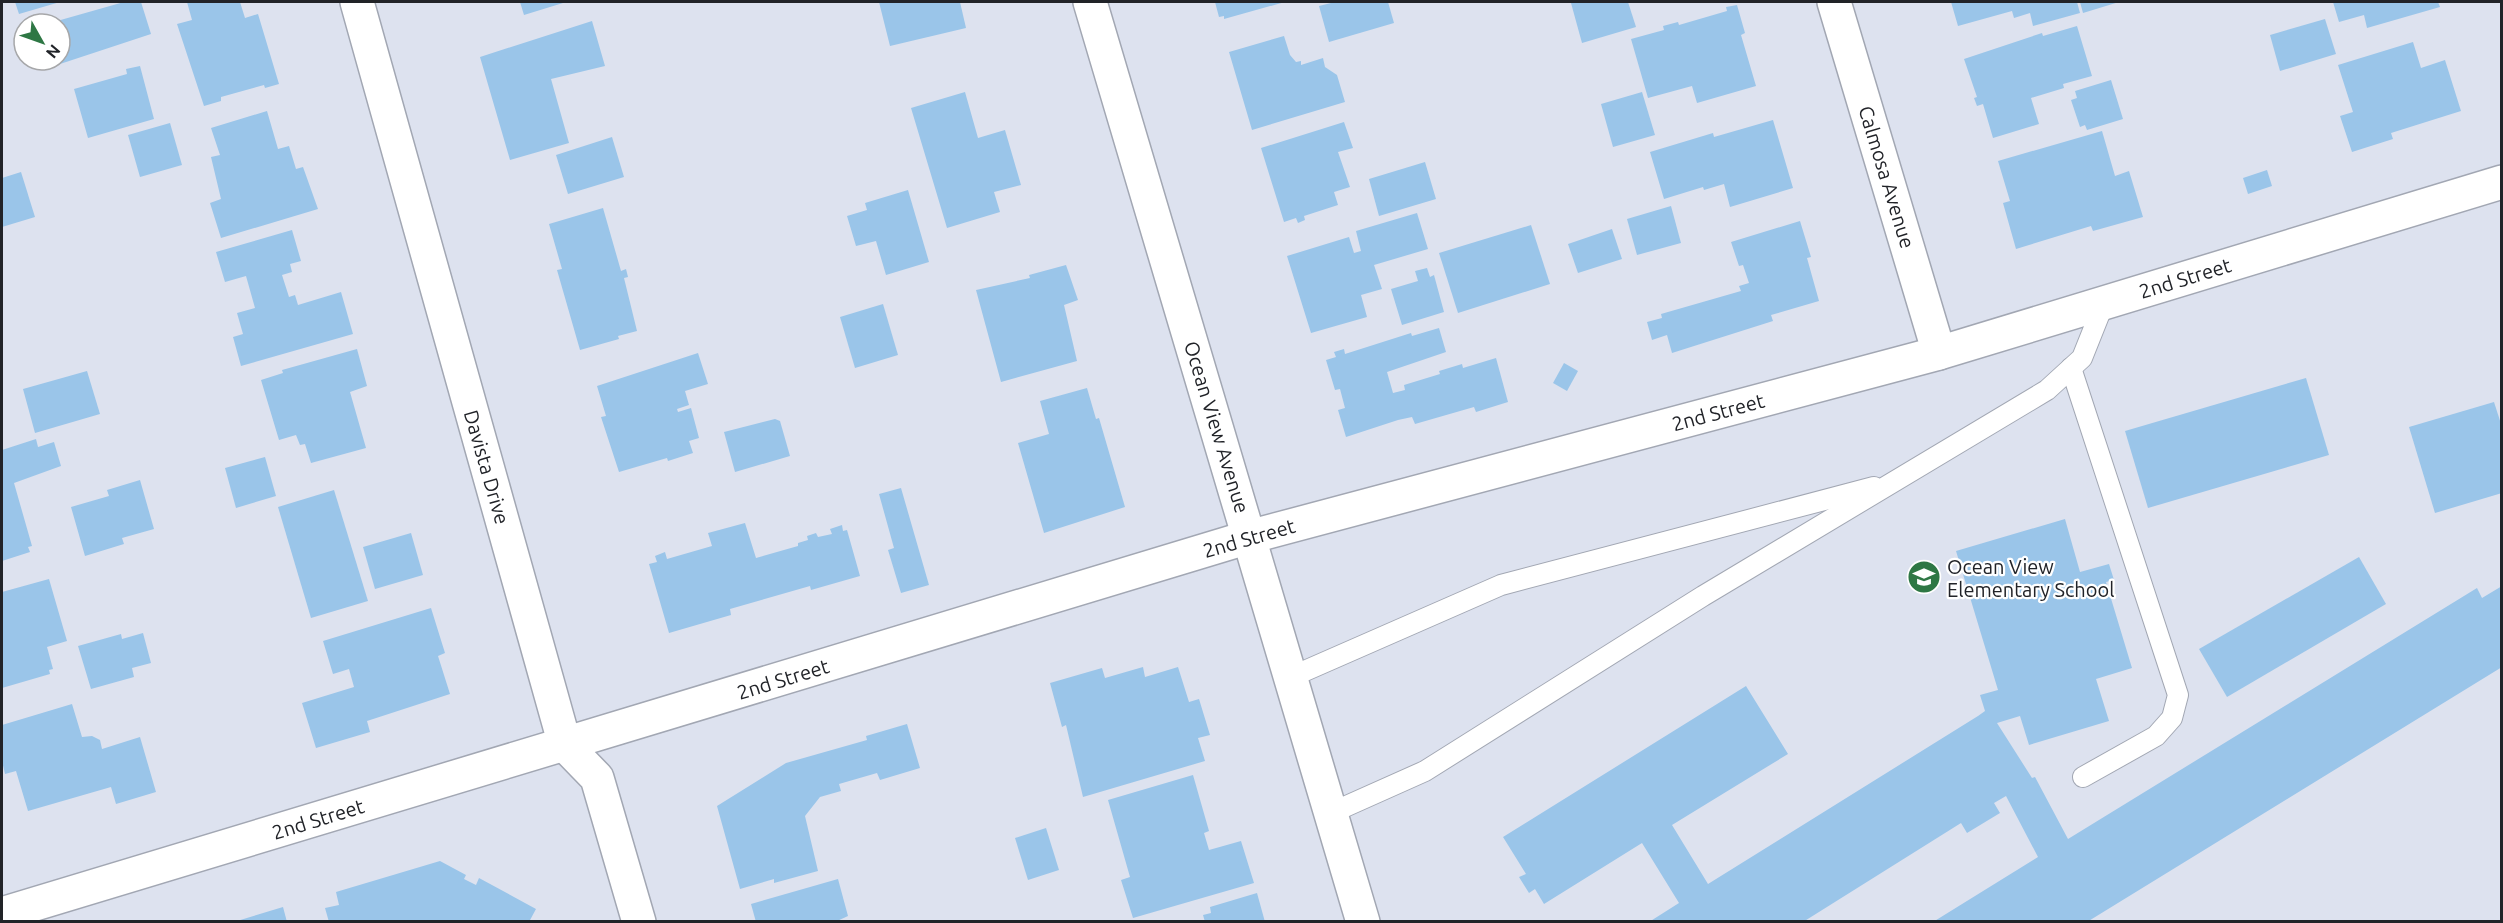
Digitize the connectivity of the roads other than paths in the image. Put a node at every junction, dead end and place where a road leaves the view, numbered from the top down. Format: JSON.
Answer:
{"nodes":[{"id":1,"x":357,"y":2,"type":"edge"},
{"id":2,"x":1090,"y":2,"type":"edge"},
{"id":3,"x":1834,"y":2,"type":"edge"},
{"id":4,"x":2502,"y":182,"type":"edge"},
{"id":5,"x":2104,"y":303,"type":"junction"},
{"id":6,"x":1939,"y":353,"type":"junction"},
{"id":7,"x":2071,"y":368,"type":"junction"},
{"id":8,"x":1896,"y":481,"type":"junction"},
{"id":9,"x":1249,"y":537,"type":"junction"},
{"id":10,"x":1291,"y":677,"type":"junction"},
{"id":11,"x":565,"y":745,"type":"junction"},
{"id":12,"x":2083,"y":777,"type":"dead end"},
{"id":13,"x":1331,"y":813,"type":"junction"},
{"id":14,"x":2,"y":914,"type":"edge"},
{"id":15,"x":639,"y":921,"type":"edge"},
{"id":16,"x":1363,"y":921,"type":"edge"}],
"edges":[{"from":1,"to":11,"type":"street","name":"Davista Drive"},
{"from":2,"to":9,"type":"street","name":"Ocean View Avenue"},
{"from":3,"to":6,"type":"street","name":"Calmosa Avenue"},
{"from":4,"to":5,"type":"street","name":"2nd Street"},
{"from":5,"to":6,"type":"street","name":"2nd Street"},
{"from":5,"to":7,"type":"lane"},
{"from":6,"to":9,"type":"street","name":"2nd Street"},
{"from":7,"to":8,"type":"lane"},
{"from":7,"to":12,"type":"lane"},
{"from":8,"to":10,"type":"lane"},
{"from":8,"to":13,"type":"lane"},
{"from":9,"to":10,"type":"street","name":"Ocean View Avenue"},
{"from":9,"to":11,"type":"street","name":"2nd Street"},
{"from":10,"to":13,"type":"street","name":"Ocean View Avenue"},
{"from":11,"to":14,"type":"street","name":"2nd Street"},
{"from":11,"to":15,"type":"street","name":"Davista Drive"},
{"from":13,"to":16,"type":"street","name":"Ocean View Avenue"}]}
